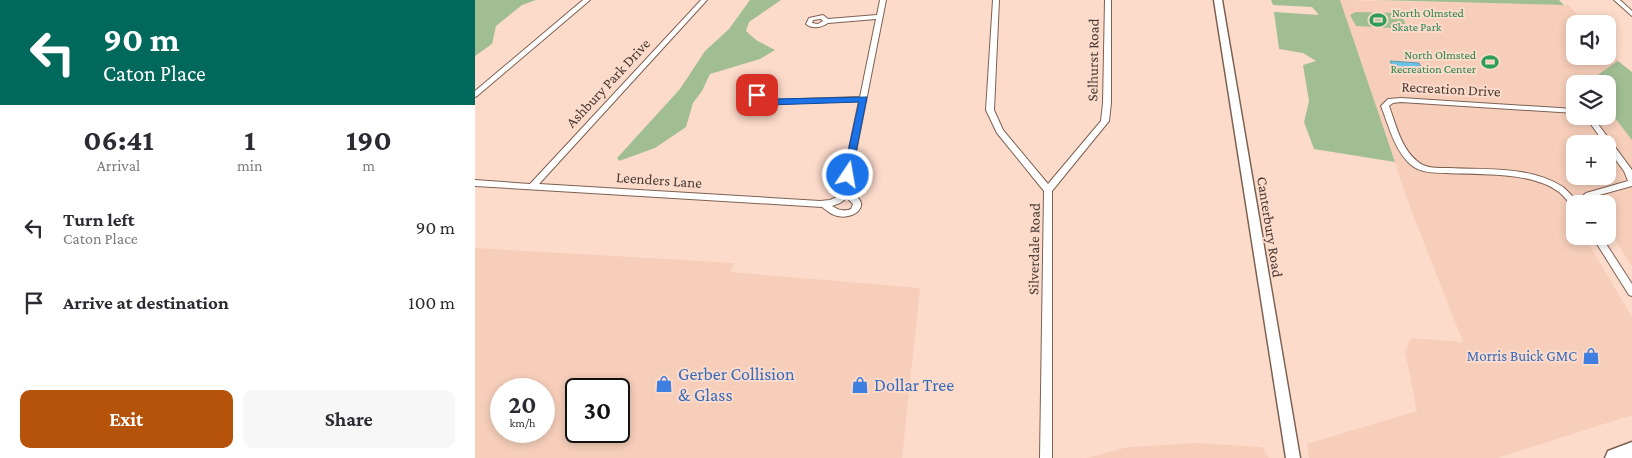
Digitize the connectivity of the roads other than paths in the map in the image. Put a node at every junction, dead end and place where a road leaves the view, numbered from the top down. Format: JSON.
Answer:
{"nodes":[{"id":1,"x":587,"y":0,"type":"edge"},
{"id":2,"x":704,"y":0,"type":"edge"},
{"id":3,"x":883,"y":0,"type":"edge"},
{"id":4,"x":996,"y":0,"type":"edge"},
{"id":5,"x":1108,"y":0,"type":"edge"},
{"id":6,"x":1218,"y":0,"type":"edge"},
{"id":7,"x":1617,"y":0,"type":"edge"},
{"id":8,"x":1632,"y":14,"type":"edge"},
{"id":9,"x":879,"y":17,"type":"junction"},
{"id":10,"x":826,"y":21,"type":"dead end"},
{"id":11,"x":475,"y":95,"type":"edge"},
{"id":12,"x":864,"y":99,"type":"junction"},
{"id":13,"x":768,"y":102,"type":"dead end"},
{"id":14,"x":1566,"y":110,"type":"edge"},
{"id":15,"x":1595,"y":125,"type":"edge"},
{"id":16,"x":1632,"y":182,"type":"edge"},
{"id":17,"x":475,"y":183,"type":"edge"},
{"id":18,"x":533,"y":186,"type":"junction"},
{"id":19,"x":1048,"y":190,"type":"junction"},
{"id":20,"x":1566,"y":195,"type":"edge"},
{"id":21,"x":1589,"y":195,"type":"edge"},
{"id":22,"x":842,"y":197,"type":"junction"},
{"id":23,"x":825,"y":205,"type":"junction"},
{"id":24,"x":1602,"y":245,"type":"edge"},
{"id":25,"x":1632,"y":292,"type":"edge"},
{"id":26,"x":1632,"y":452,"type":"edge"},
{"id":27,"x":1046,"y":458,"type":"edge"},
{"id":28,"x":1293,"y":458,"type":"edge"},
{"id":29,"x":1615,"y":458,"type":"edge"}],
"edges":[{"from":1,"to":11,"type":"street"},
{"from":2,"to":18,"type":"street","name":"Ashbury Park Drive"},
{"from":3,"to":9,"type":"street"},
{"from":4,"to":19,"type":"street","name":"Silverdale Road"},
{"from":5,"to":19,"type":"street","name":"Selhurst Road"},
{"from":6,"to":28,"type":"street","name":"Canterbury Road"},
{"from":7,"to":8,"type":"street"},
{"from":9,"to":10,"type":"street"},
{"from":9,"to":12,"type":"street"},
{"from":12,"to":13,"type":"street"},
{"from":12,"to":22,"type":"street"},
{"from":14,"to":20,"type":"street","name":"Recreation Drive"},
{"from":15,"to":16,"type":"street","name":"Recreation Drive"},
{"from":16,"to":21,"type":"street","name":"Recreation Drive"},
{"from":17,"to":18,"type":"street","name":"Leenders Lane"},
{"from":18,"to":23,"type":"street","name":"Leenders Lane"},
{"from":19,"to":27,"type":"street","name":"Silverdale Road"},
{"from":22,"to":23,"type":"street","name":"Leenders Lane"},
{"from":22,"to":23,"type":"street"},
{"from":24,"to":25,"type":"street"},
{"from":26,"to":29,"type":"main road"}]}
